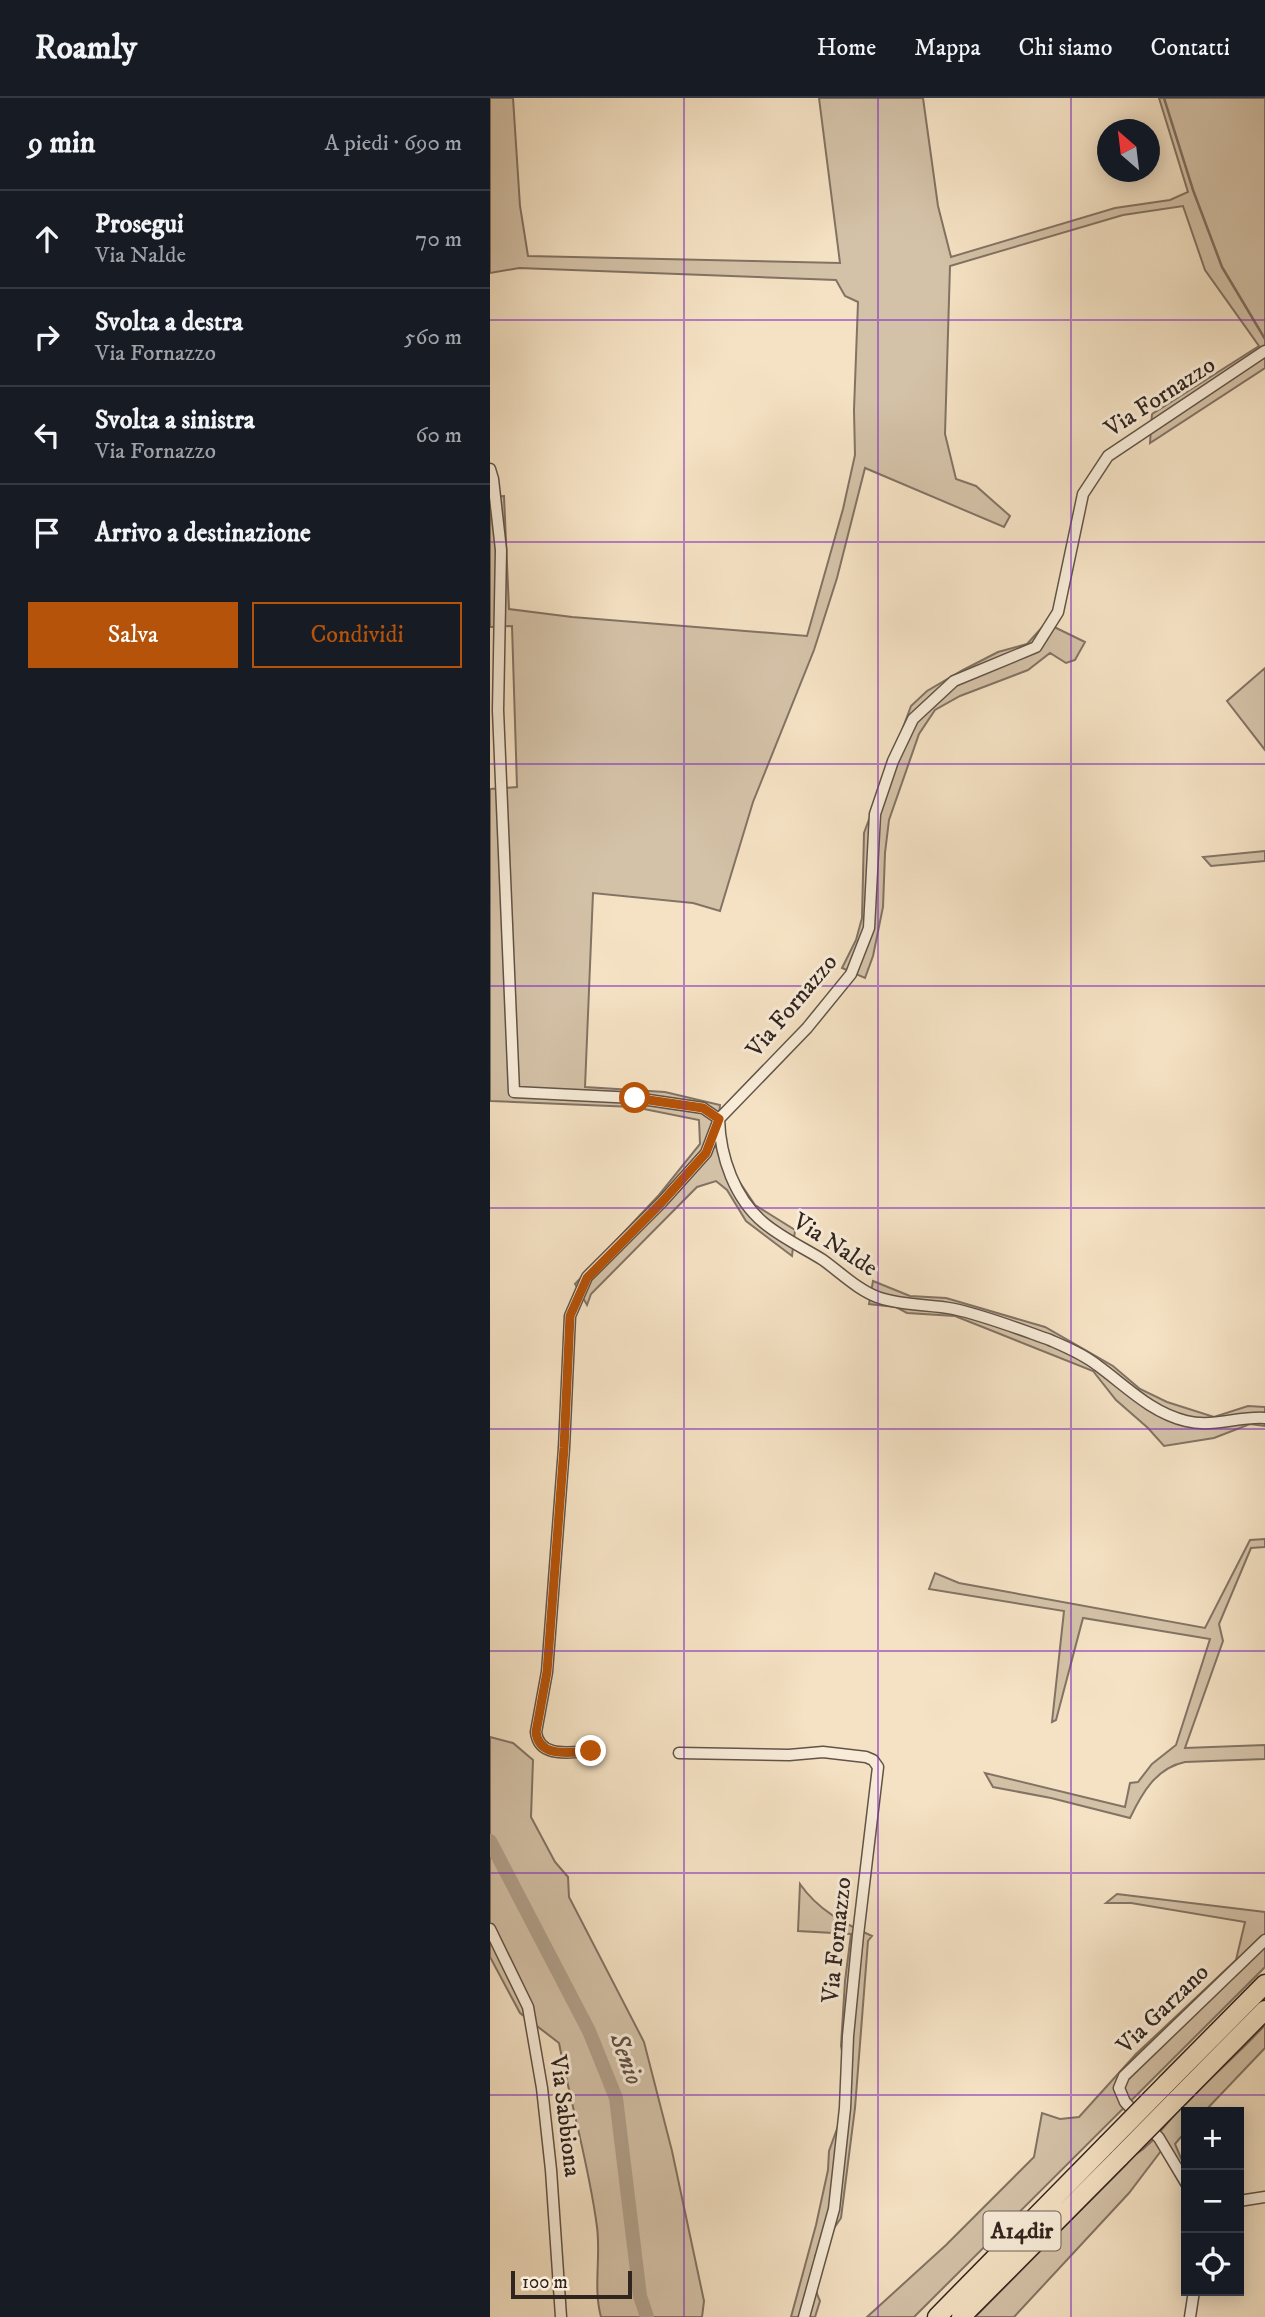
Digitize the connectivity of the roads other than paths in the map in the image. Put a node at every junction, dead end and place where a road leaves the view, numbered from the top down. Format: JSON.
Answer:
{"nodes":[{"id":1,"x":1265,"y":351,"type":"edge"},
{"id":2,"x":490,"y":469,"type":"edge"},
{"id":3,"x":719,"y":1119,"type":"junction"},
{"id":4,"x":1265,"y":1418,"type":"edge"},
{"id":5,"x":591,"y":1751,"type":"dead end"},
{"id":6,"x":679,"y":1754,"type":"dead end"},
{"id":7,"x":490,"y":1929,"type":"edge"},
{"id":8,"x":1265,"y":1940,"type":"edge"},
{"id":9,"x":1265,"y":1984,"type":"edge"},
{"id":10,"x":1265,"y":2010,"type":"edge"},
{"id":11,"x":1113,"y":2151,"type":"junction"},
{"id":12,"x":1181,"y":2175,"type":"edge"},
{"id":13,"x":1265,"y":2197,"type":"edge"},
{"id":14,"x":1244,"y":2200,"type":"edge"},
{"id":15,"x":1193,"y":2296,"type":"edge"},
{"id":16,"x":561,"y":2317,"type":"edge"},
{"id":17,"x":804,"y":2317,"type":"edge"},
{"id":18,"x":937,"y":2317,"type":"edge"},
{"id":19,"x":961,"y":2317,"type":"edge"},
{"id":20,"x":1190,"y":2317,"type":"edge"}],
"edges":[{"from":1,"to":3,"type":"street","name":"Via Fornazzo"},
{"from":2,"to":3,"type":"street"},
{"from":3,"to":4,"type":"street","name":"Via Nalde"},
{"from":3,"to":5,"type":"street","name":"Via Fornazzo"},
{"from":6,"to":17,"type":"street","name":"Via Fornazzo"},
{"from":7,"to":16,"type":"street","name":"Via Sabbiona"},
{"from":8,"to":12,"type":"street","name":"Via Garzano"},
{"from":9,"to":11,"type":"highway","number":"A14dir","bridge":true},
{"from":10,"to":11,"type":"highway","number":"A14dir","bridge":true},
{"from":11,"to":18,"type":"highway","number":"A14dir"},
{"from":11,"to":19,"type":"highway","number":"A14dir"},
{"from":13,"to":14,"type":"street"},
{"from":15,"to":20,"type":"street"}]}
